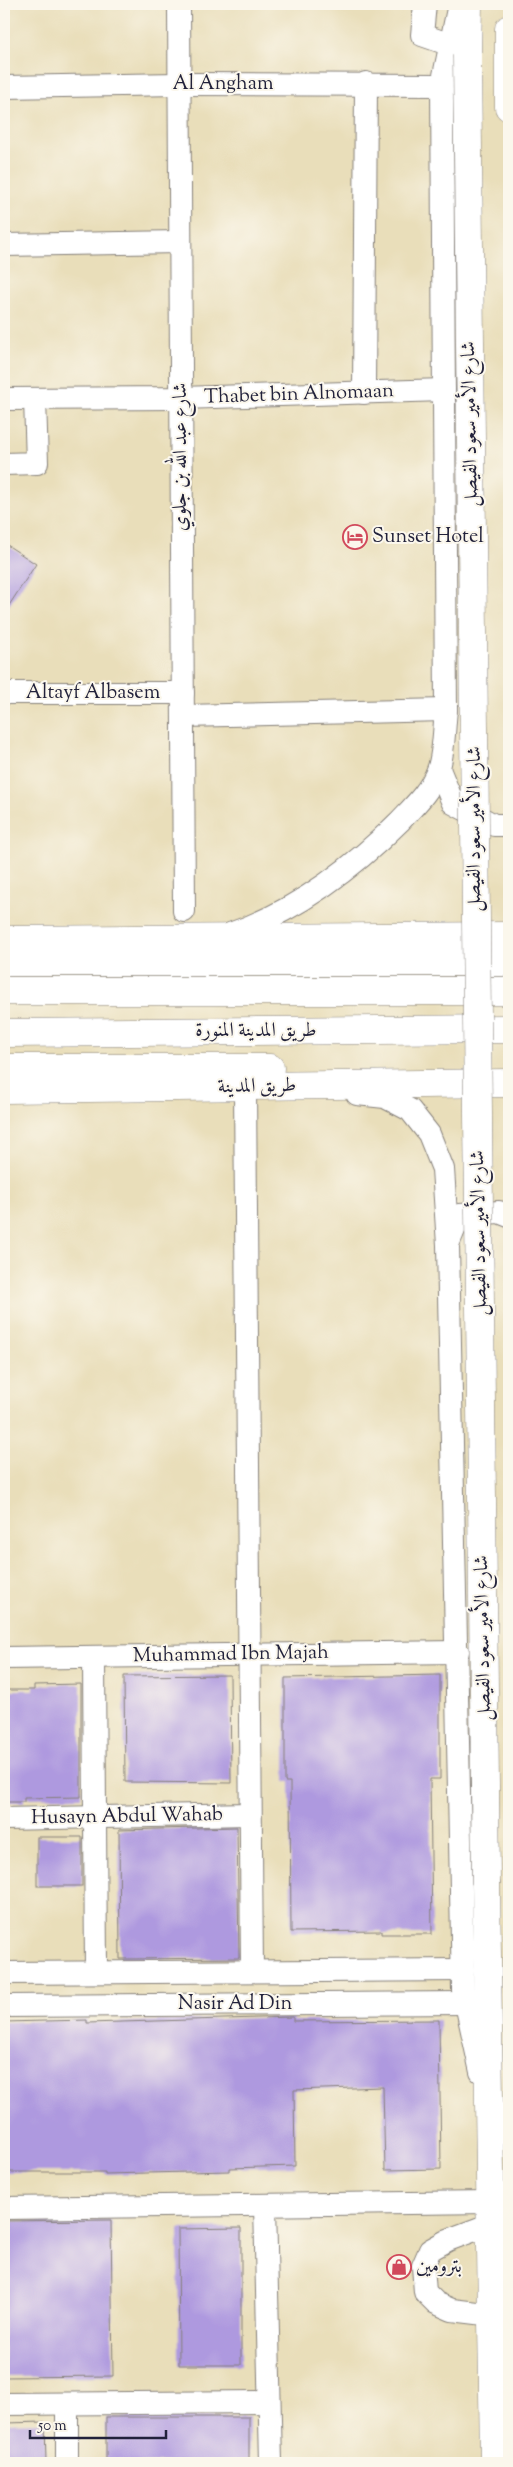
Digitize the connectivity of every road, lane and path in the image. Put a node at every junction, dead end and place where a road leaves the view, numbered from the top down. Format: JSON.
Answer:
{"nodes":[{"id":1,"x":179,"y":4,"type":"edge"},
{"id":2,"x":425,"y":4,"type":"edge"},
{"id":3,"x":460,"y":4,"type":"edge"},
{"id":4,"x":468,"y":4,"type":"edge"},
{"id":5,"x":509,"y":29,"type":"edge"},
{"id":6,"x":459,"y":50,"type":"junction"},
{"id":7,"x":508,"y":57,"type":"edge"},
{"id":8,"x":179,"y":84,"type":"junction"},
{"id":9,"x":366,"y":84,"type":"junction"},
{"id":10,"x":442,"y":85,"type":"junction"},
{"id":11,"x":4,"y":87,"type":"edge"},
{"id":12,"x":509,"y":107,"type":"edge"},
{"id":13,"x":180,"y":242,"type":"junction"},
{"id":14,"x":4,"y":245,"type":"edge"},
{"id":15,"x":444,"y":390,"type":"junction"},
{"id":16,"x":364,"y":392,"type":"junction"},
{"id":17,"x":181,"y":398,"type":"junction"},
{"id":18,"x":4,"y":399,"type":"edge"},
{"id":19,"x":35,"y":399,"type":"junction"},
{"id":20,"x":4,"y":464,"type":"edge"},
{"id":21,"x":4,"y":693,"type":"edge"},
{"id":22,"x":183,"y":693,"type":"junction"},
{"id":23,"x":446,"y":710,"type":"junction"},
{"id":24,"x":183,"y":716,"type":"junction"},
{"id":25,"x":439,"y":769,"type":"junction"},
{"id":26,"x":509,"y":825,"type":"edge"},
{"id":27,"x":184,"y":911,"type":"dead end"},
{"id":28,"x":509,"y":936,"type":"edge"},
{"id":29,"x":4,"y":940,"type":"edge"},
{"id":30,"x":214,"y":940,"type":"junction"},
{"id":31,"x":4,"y":962,"type":"edge"},
{"id":32,"x":509,"y":962,"type":"edge"},
{"id":33,"x":476,"y":963,"type":"junction"},
{"id":34,"x":4,"y":991,"type":"edge"},
{"id":35,"x":509,"y":991,"type":"edge"},
{"id":36,"x":509,"y":1029,"type":"edge"},
{"id":37,"x":4,"y":1033,"type":"edge"},
{"id":38,"x":4,"y":1068,"type":"edge"},
{"id":39,"x":478,"y":1068,"type":"junction"},
{"id":40,"x":509,"y":1068,"type":"edge"},
{"id":41,"x":509,"y":1083,"type":"edge"},
{"id":42,"x":245,"y":1087,"type":"junction"},
{"id":43,"x":4,"y":1089,"type":"edge"},
{"id":44,"x":509,"y":1216,"type":"edge"},
{"id":45,"x":448,"y":1245,"type":"junction"},
{"id":46,"x":458,"y":1652,"type":"junction"},
{"id":47,"x":251,"y":1654,"type":"junction"},
{"id":48,"x":94,"y":1657,"type":"junction"},
{"id":49,"x":4,"y":1658,"type":"edge"},
{"id":50,"x":250,"y":1814,"type":"junction"},
{"id":51,"x":95,"y":1817,"type":"junction"},
{"id":52,"x":4,"y":1819,"type":"edge"},
{"id":53,"x":463,"y":1970,"type":"junction"},
{"id":54,"x":252,"y":1971,"type":"junction"},
{"id":55,"x":96,"y":1972,"type":"junction"},
{"id":56,"x":4,"y":1973,"type":"edge"},
{"id":57,"x":466,"y":2003,"type":"junction"},
{"id":58,"x":4,"y":2006,"type":"edge"},
{"id":59,"x":490,"y":2112,"type":"junction"},
{"id":60,"x":265,"y":2204,"type":"junction"},
{"id":61,"x":4,"y":2208,"type":"edge"},
{"id":62,"x":491,"y":2213,"type":"junction"},
{"id":63,"x":493,"y":2315,"type":"junction"},
{"id":64,"x":269,"y":2402,"type":"junction"},
{"id":65,"x":4,"y":2404,"type":"edge"},
{"id":66,"x":67,"y":2404,"type":"junction"},
{"id":67,"x":67,"y":2463,"type":"edge"},
{"id":68,"x":271,"y":2463,"type":"edge"},
{"id":69,"x":494,"y":2463,"type":"edge"}],
"edges":[{"from":1,"to":8,"type":"street","name":"شارع عبد الله بن جلوي"},
{"from":2,"to":6,"type":"street"},
{"from":3,"to":6,"type":"street"},
{"from":4,"to":6,"type":"main road","name":"شارع الأمير سعود الفيصل"},
{"from":5,"to":7,"type":"main road"},
{"from":6,"to":10,"type":"street"},
{"from":6,"to":33,"type":"main road","name":"شارع الأمير سعود الفيصل","bridge":true},
{"from":7,"to":12,"type":"main road"},
{"from":8,"to":9,"type":"street","name":"Al Angham"},
{"from":8,"to":11,"type":"street","name":"Al Angham"},
{"from":8,"to":13,"type":"street","name":"شارع عبد الله بن جلوي"},
{"from":9,"to":10,"type":"street","name":"Al Angham"},
{"from":9,"to":16,"type":"street"},
{"from":10,"to":15,"type":"street"},
{"from":13,"to":14,"type":"street"},
{"from":13,"to":17,"type":"street","name":"شارع عبد الله بن جلوي"},
{"from":15,"to":16,"type":"street","name":"Thabet bin Alnomaan"},
{"from":15,"to":23,"type":"street"},
{"from":16,"to":17,"type":"street","name":"Thabet bin Alnomaan"},
{"from":17,"to":19,"type":"street","name":"Thabet bin Alnomaan"},
{"from":17,"to":22,"type":"street","name":"شارع عبد الله بن جلوي"},
{"from":18,"to":19,"type":"street","name":"Thabet bin Alnomaan"},
{"from":19,"to":20,"type":"street"},
{"from":21,"to":22,"type":"street","name":"Altayf Albasem"},
{"from":22,"to":24,"type":"street","name":"شارع عبد الله بن جلوي"},
{"from":23,"to":24,"type":"street"},
{"from":23,"to":25,"type":"street"},
{"from":24,"to":27,"type":"street","name":"شارع عبد الله بن جلوي"},
{"from":25,"to":26,"type":"street"},
{"from":25,"to":30,"type":"street"},
{"from":28,"to":30,"type":"main road"},
{"from":29,"to":30,"type":"main road"},
{"from":31,"to":33,"type":"main road"},
{"from":32,"to":33,"type":"main road"},
{"from":33,"to":39,"type":"main road","name":"شارع الأمير سعود الفيصل","bridge":true},
{"from":34,"to":35,"type":"main road","name":"طريق المدينة المنورة"},
{"from":36,"to":37,"type":"main road","name":"طريق المدينة المنورة"},
{"from":38,"to":39,"type":"main road"},
{"from":39,"to":40,"type":"main road"},
{"from":39,"to":59,"type":"main road","name":"شارع الأمير سعود الفيصل","bridge":true},
{"from":41,"to":42,"type":"main road","name":"طريق المدينة"},
{"from":42,"to":43,"type":"main road","name":"طريق المدينة"},
{"from":42,"to":45,"type":"street"},
{"from":42,"to":47,"type":"street"},
{"from":44,"to":45,"type":"street"},
{"from":45,"to":46,"type":"street"},
{"from":46,"to":47,"type":"street","name":"Muhammad Ibn Majah"},
{"from":46,"to":53,"type":"street"},
{"from":47,"to":48,"type":"street","name":"Muhammad Ibn Majah"},
{"from":47,"to":50,"type":"street"},
{"from":48,"to":49,"type":"street","name":"Muhammad Ibn Majah"},
{"from":48,"to":51,"type":"street"},
{"from":50,"to":51,"type":"street","name":"Husayn Abdul Wahab"},
{"from":50,"to":54,"type":"street"},
{"from":51,"to":52,"type":"street","name":"Husayn Abdul Wahab"},
{"from":51,"to":55,"type":"street"},
{"from":53,"to":54,"type":"street","name":"Nasir Ad Din"},
{"from":53,"to":57,"type":"street"},
{"from":54,"to":55,"type":"street","name":"Nasir Ad Din"},
{"from":55,"to":56,"type":"street","name":"Nasir Ad Din"},
{"from":57,"to":58,"type":"street","name":"Nasir Ad Din"},
{"from":57,"to":59,"type":"street"},
{"from":59,"to":62,"type":"main road","name":"شارع الأمير سعود الفيصل"},
{"from":60,"to":61,"type":"street"},
{"from":60,"to":62,"type":"street"},
{"from":60,"to":64,"type":"street"},
{"from":62,"to":63,"type":"main road","name":"شارع الأمير سعود الفيصل"},
{"from":62,"to":63,"type":"street"},
{"from":63,"to":69,"type":"main road","name":"شارع الأمير سعود الفيصل"},
{"from":64,"to":66,"type":"street"},
{"from":64,"to":68,"type":"street"},
{"from":65,"to":66,"type":"street"},
{"from":66,"to":67,"type":"street"}]}
